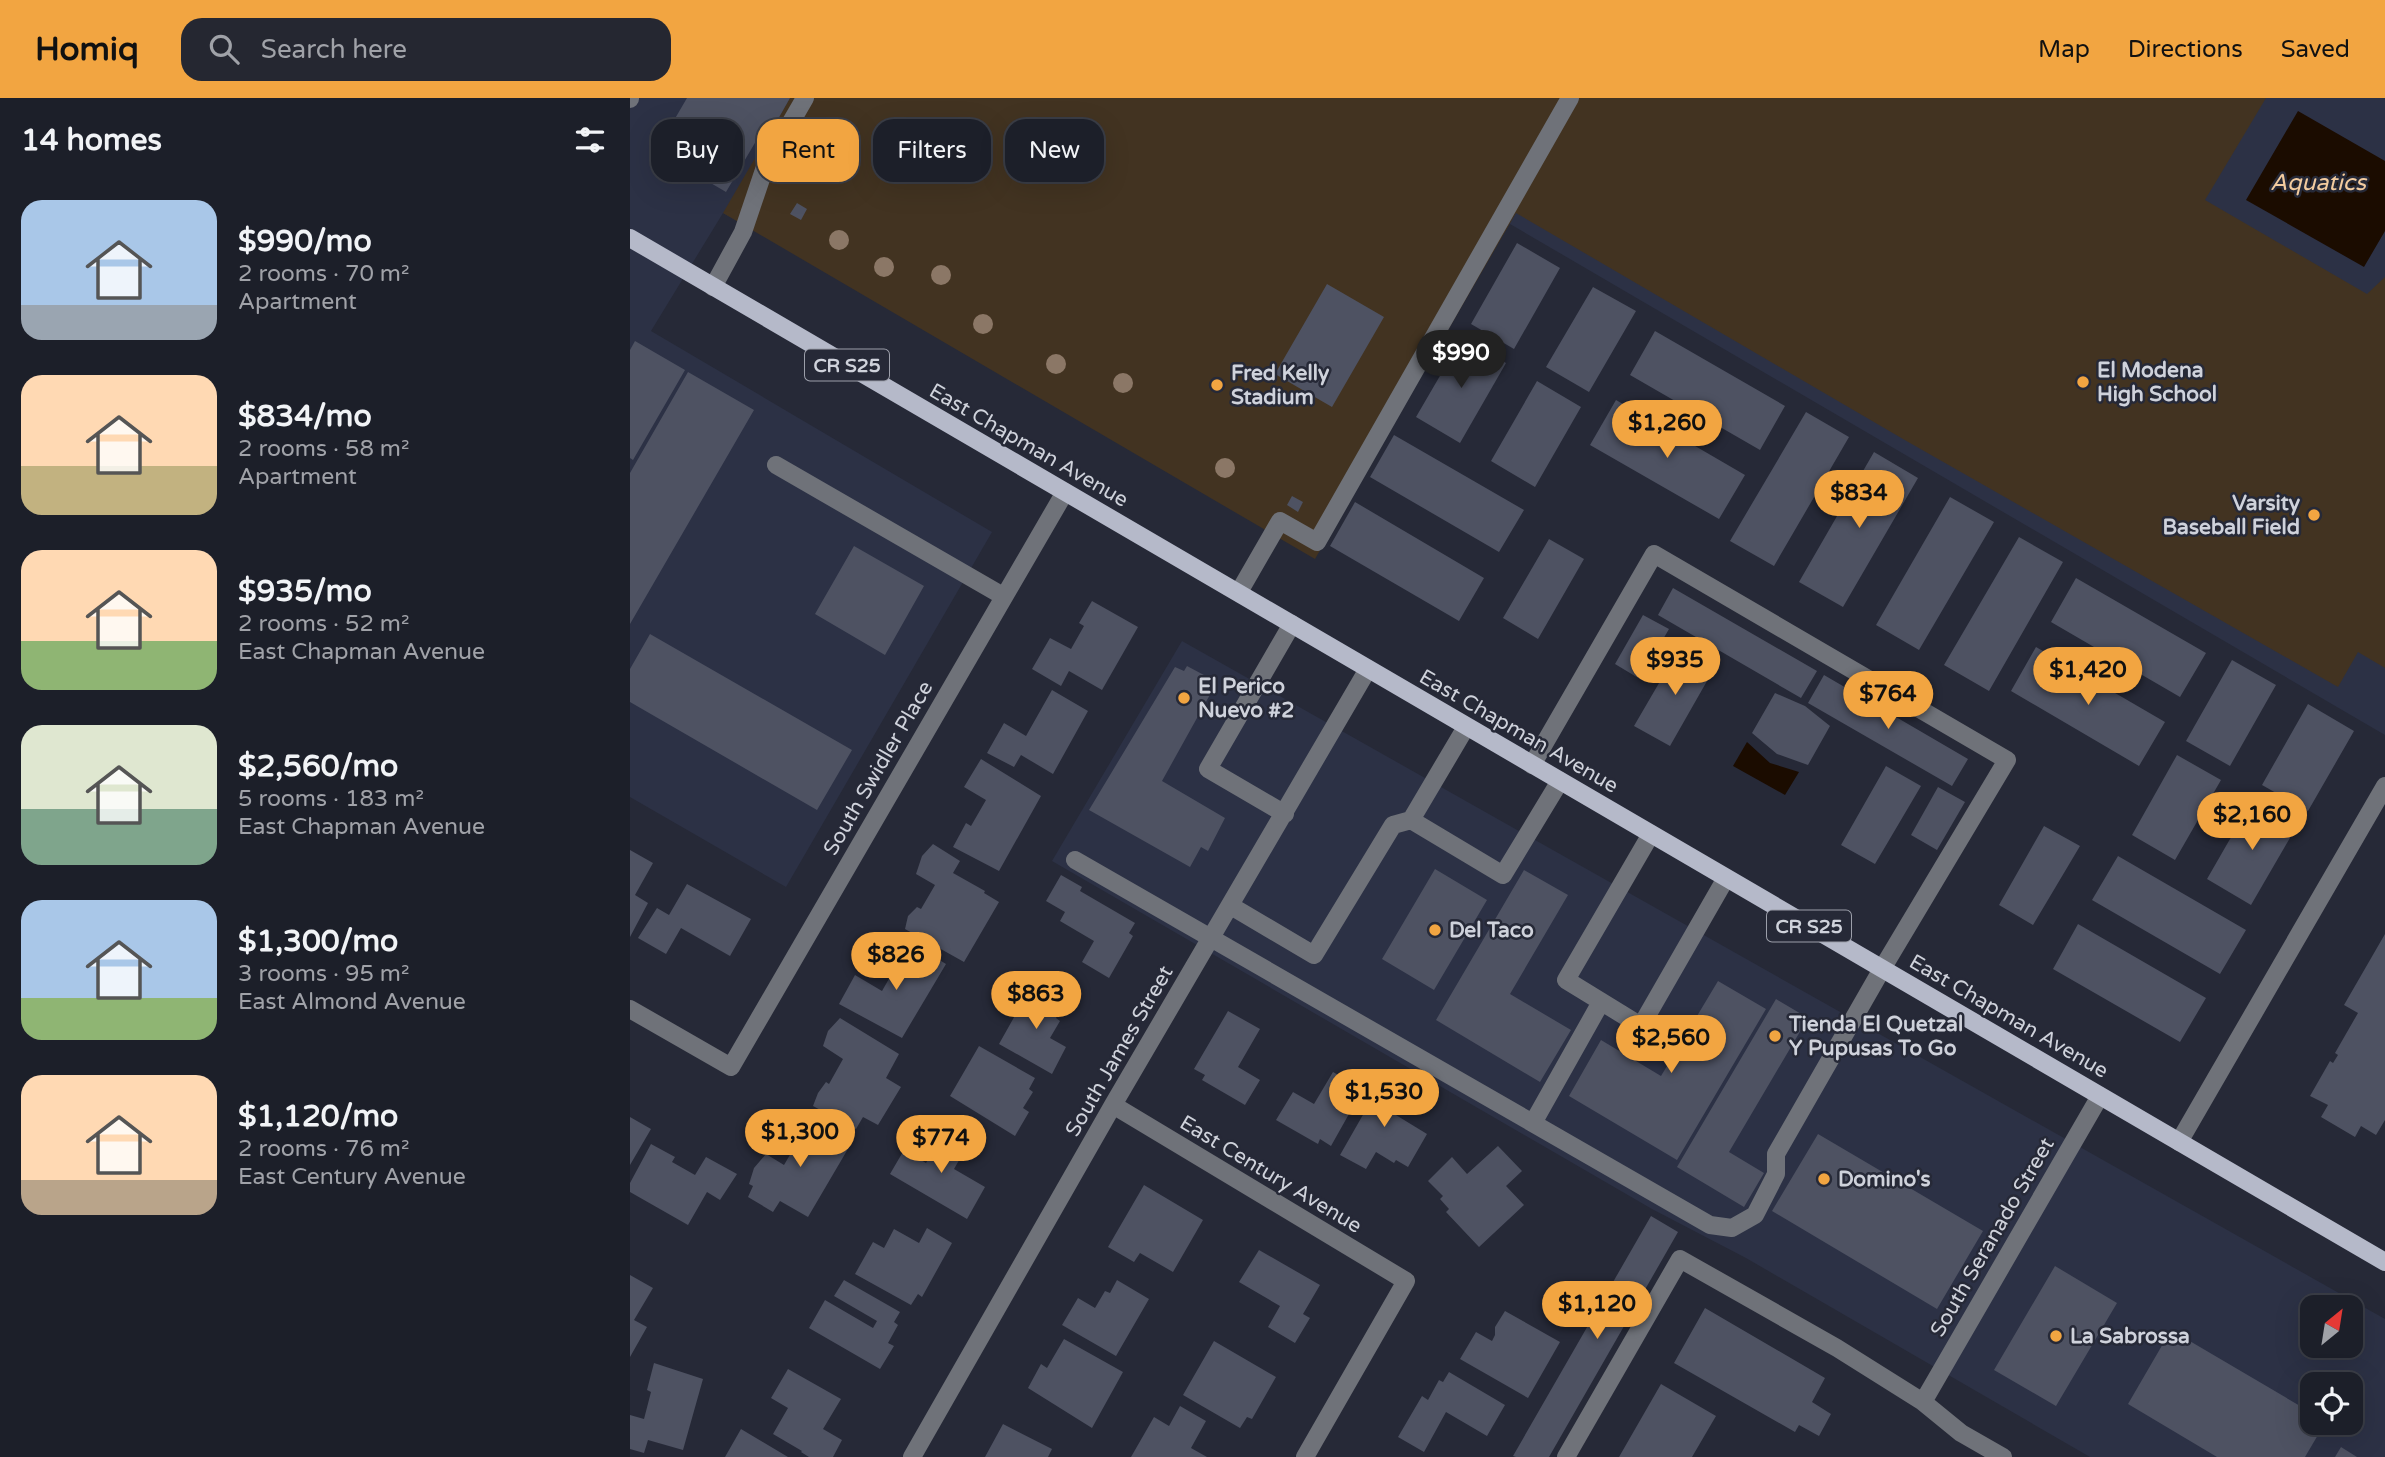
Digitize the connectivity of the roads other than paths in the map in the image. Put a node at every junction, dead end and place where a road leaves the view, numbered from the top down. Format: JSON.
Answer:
{"nodes":[{"id":1,"x":805,"y":98,"type":"edge"},
{"id":2,"x":1570,"y":98,"type":"edge"},
{"id":3,"x":630,"y":238,"type":"edge"},
{"id":4,"x":713,"y":287,"type":"junction"},
{"id":5,"x":776,"y":465,"type":"dead end"},
{"id":6,"x":1065,"y":492,"type":"junction"},
{"id":7,"x":1239,"y":592,"type":"junction"},
{"id":8,"x":1003,"y":596,"type":"junction"},
{"id":9,"x":1292,"y":624,"type":"junction"},
{"id":10,"x":1368,"y":669,"type":"junction"},
{"id":11,"x":1466,"y":727,"type":"junction"},
{"id":12,"x":1532,"y":765,"type":"junction"},
{"id":13,"x":1560,"y":781,"type":"junction"},
{"id":14,"x":2385,"y":786,"type":"edge"},
{"id":15,"x":1285,"y":814,"type":"junction"},
{"id":16,"x":1411,"y":820,"type":"junction"},
{"id":17,"x":1651,"y":834,"type":"junction"},
{"id":18,"x":1075,"y":860,"type":"dead end"},
{"id":19,"x":1726,"y":878,"type":"junction"},
{"id":20,"x":1231,"y":906,"type":"junction"},
{"id":21,"x":1211,"y":939,"type":"junction"},
{"id":22,"x":1882,"y":969,"type":"junction"},
{"id":23,"x":1601,"y":1002,"type":"junction"},
{"id":24,"x":630,"y":1009,"type":"edge"},
{"id":25,"x":2100,"y":1096,"type":"junction"},
{"id":26,"x":1113,"y":1105,"type":"junction"},
{"id":27,"x":1533,"y":1123,"type":"junction"},
{"id":28,"x":2179,"y":1142,"type":"junction"},
{"id":29,"x":2385,"y":1262,"type":"edge"},
{"id":30,"x":1923,"y":1402,"type":"junction"},
{"id":31,"x":912,"y":1457,"type":"edge"},
{"id":32,"x":1306,"y":1457,"type":"edge"},
{"id":33,"x":1566,"y":1457,"type":"edge"},
{"id":34,"x":2003,"y":1457,"type":"edge"}],
"edges":[{"from":1,"to":4,"type":"street"},
{"from":2,"to":7,"type":"street"},
{"from":3,"to":4,"type":"main road","name":"East Chapman Avenue","number":"CR S25"},
{"from":4,"to":6,"type":"main road","name":"East Chapman Avenue","number":"CR S25"},
{"from":5,"to":8,"type":"street"},
{"from":6,"to":7,"type":"main road","name":"East Chapman Avenue","number":"CR S25"},
{"from":6,"to":8,"type":"street","name":"South Swidler Place"},
{"from":7,"to":9,"type":"main road","name":"East Chapman Avenue","number":"CR S25"},
{"from":8,"to":24,"type":"street","name":"South Swidler Place"},
{"from":9,"to":10,"type":"main road","name":"East Chapman Avenue","number":"CR S25"},
{"from":9,"to":15,"type":"street"},
{"from":10,"to":11,"type":"main road","name":"East Chapman Avenue","number":"CR S25"},
{"from":10,"to":15,"type":"street","name":"South James Street"},
{"from":11,"to":12,"type":"main road","name":"East Chapman Avenue","number":"CR S25"},
{"from":11,"to":16,"type":"street"},
{"from":12,"to":13,"type":"main road","name":"East Chapman Avenue","number":"CR S25"},
{"from":12,"to":22,"type":"street"},
{"from":13,"to":16,"type":"street"},
{"from":13,"to":17,"type":"main road","name":"East Chapman Avenue","number":"CR S25"},
{"from":14,"to":28,"type":"street"},
{"from":15,"to":20,"type":"street","name":"South James Street"},
{"from":16,"to":20,"type":"street"},
{"from":17,"to":19,"type":"main road","name":"East Chapman Avenue","number":"CR S25"},
{"from":17,"to":23,"type":"street"},
{"from":18,"to":21,"type":"street"},
{"from":19,"to":22,"type":"main road","name":"East Chapman Avenue","number":"CR S25"},
{"from":19,"to":23,"type":"street"},
{"from":20,"to":21,"type":"street","name":"South James Street"},
{"from":21,"to":26,"type":"street","name":"South James Street"},
{"from":21,"to":27,"type":"street"},
{"from":22,"to":25,"type":"main road","name":"East Chapman Avenue","number":"CR S25"},
{"from":22,"to":27,"type":"street"},
{"from":23,"to":27,"type":"street"},
{"from":25,"to":28,"type":"main road","name":"East Chapman Avenue","number":"CR S25"},
{"from":25,"to":30,"type":"street","name":"South Seranado Street"},
{"from":26,"to":31,"type":"street","name":"South James Street"},
{"from":26,"to":32,"type":"street","name":"East Century Avenue"},
{"from":28,"to":29,"type":"main road","name":"East Chapman Avenue","number":"CR S25"},
{"from":30,"to":33,"type":"street"},
{"from":30,"to":34,"type":"street"}]}
